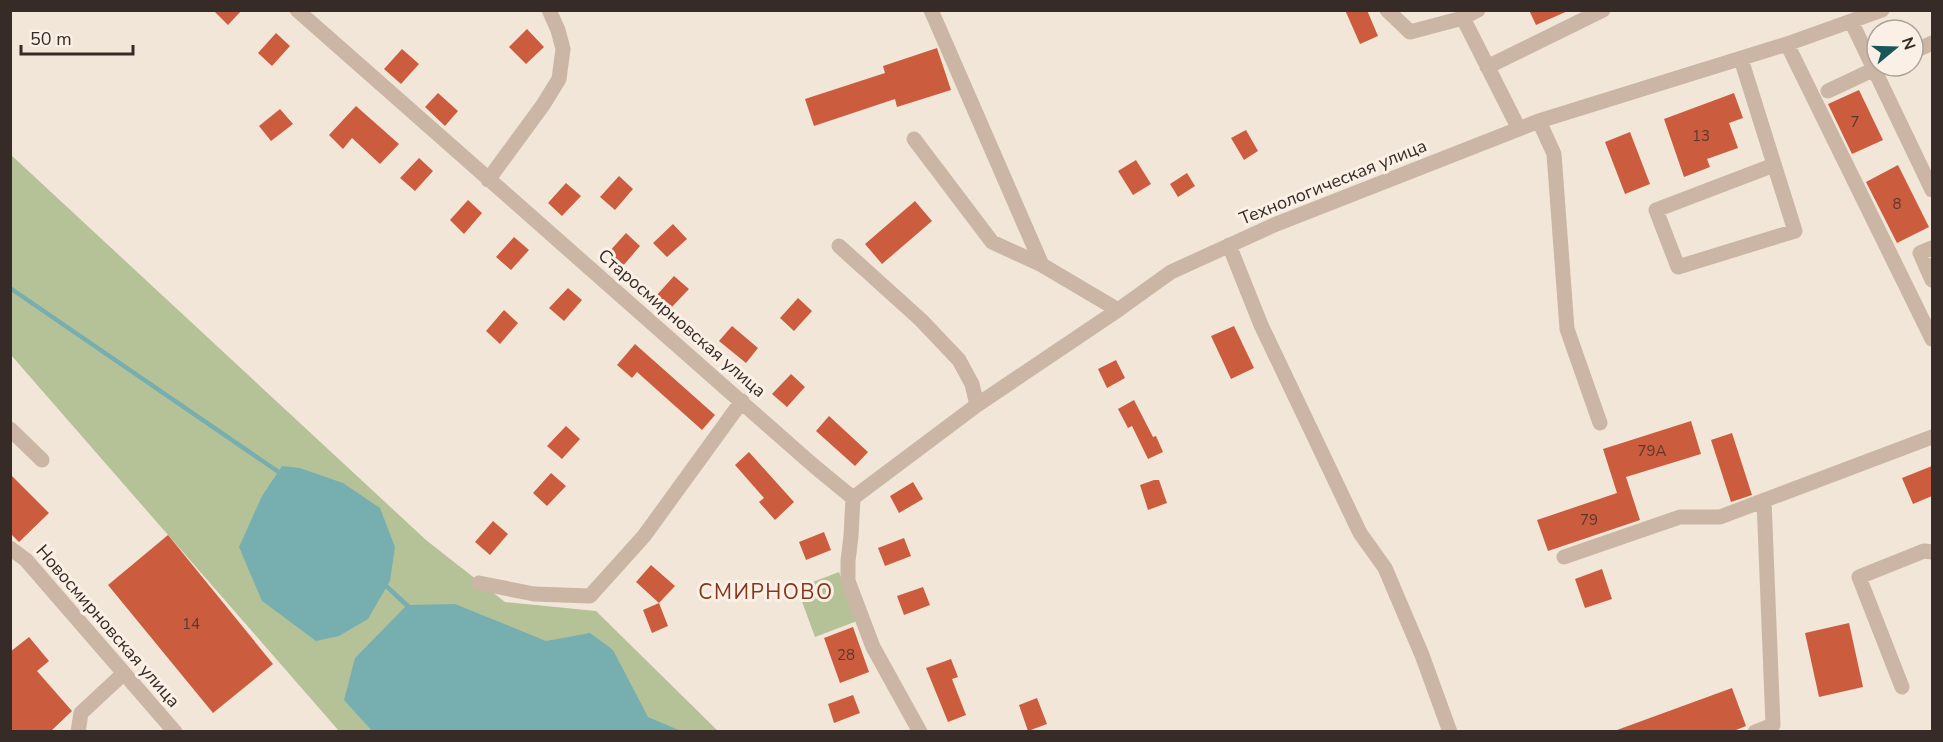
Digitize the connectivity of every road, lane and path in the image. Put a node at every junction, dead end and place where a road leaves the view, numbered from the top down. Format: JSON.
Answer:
{"nodes":[{"id":1,"x":297,"y":10,"type":"edge"},
{"id":2,"x":549,"y":10,"type":"edge"},
{"id":3,"x":931,"y":10,"type":"edge"},
{"id":4,"x":1387,"y":10,"type":"edge"},
{"id":5,"x":1478,"y":10,"type":"edge"},
{"id":6,"x":1603,"y":10,"type":"edge"},
{"id":7,"x":1882,"y":10,"type":"edge"},
{"id":8,"x":1463,"y":18,"type":"junction"},
{"id":9,"x":1851,"y":21,"type":"junction"},
{"id":10,"x":1787,"y":44,"type":"junction"},
{"id":11,"x":1865,"y":46,"type":"edge"},
{"id":12,"x":1740,"y":58,"type":"junction"},
{"id":13,"x":1487,"y":67,"type":"junction"},
{"id":14,"x":1865,"y":74,"type":"edge"},
{"id":15,"x":1882,"y":78,"type":"edge"},
{"id":16,"x":1828,"y":91,"type":"dead end"},
{"id":17,"x":1539,"y":121,"type":"junction"},
{"id":18,"x":1518,"y":129,"type":"junction"},
{"id":19,"x":914,"y":139,"type":"dead end"},
{"id":20,"x":1774,"y":165,"type":"junction"},
{"id":21,"x":488,"y":180,"type":"junction"},
{"id":22,"x":1932,"y":190,"type":"edge"},
{"id":23,"x":1229,"y":245,"type":"junction"},
{"id":24,"x":839,"y":246,"type":"dead end"},
{"id":25,"x":1932,"y":248,"type":"edge"},
{"id":26,"x":1042,"y":265,"type":"junction"},
{"id":27,"x":1932,"y":280,"type":"edge"},
{"id":28,"x":1118,"y":310,"type":"junction"},
{"id":29,"x":1932,"y":339,"type":"edge"},
{"id":30,"x":742,"y":401,"type":"junction"},
{"id":31,"x":977,"y":405,"type":"junction"},
{"id":32,"x":1600,"y":423,"type":"dead end"},
{"id":33,"x":10,"y":429,"type":"edge"},
{"id":34,"x":1932,"y":436,"type":"edge"},
{"id":35,"x":42,"y":460,"type":"dead end"},
{"id":36,"x":853,"y":498,"type":"junction"},
{"id":37,"x":1764,"y":500,"type":"junction"},
{"id":38,"x":10,"y":548,"type":"edge"},
{"id":39,"x":1932,"y":552,"type":"edge"},
{"id":40,"x":1564,"y":557,"type":"dead end"},
{"id":41,"x":479,"y":583,"type":"dead end"},
{"id":42,"x":123,"y":674,"type":"junction"},
{"id":43,"x":1902,"y":687,"type":"dead end"},
{"id":44,"x":78,"y":732,"type":"edge"},
{"id":45,"x":175,"y":732,"type":"edge"},
{"id":46,"x":920,"y":732,"type":"edge"},
{"id":47,"x":1450,"y":732,"type":"edge"},
{"id":48,"x":1755,"y":732,"type":"edge"}],
"edges":[{"from":1,"to":21,"type":"street","name":"Старосмирновская улица"},
{"from":2,"to":21,"type":"street"},
{"from":3,"to":26,"type":"street"},
{"from":4,"to":8,"type":"street"},
{"from":5,"to":8,"type":"street"},
{"from":6,"to":13,"type":"street"},
{"from":7,"to":9,"type":"street","name":"Технологическая улица"},
{"from":8,"to":13,"type":"street"},
{"from":9,"to":10,"type":"street","name":"Технологическая улица"},
{"from":9,"to":11,"type":"street"},
{"from":10,"to":12,"type":"street","name":"Технологическая улица"},
{"from":10,"to":29,"type":"street"},
{"from":12,"to":17,"type":"street","name":"Технологическая улица"},
{"from":12,"to":20,"type":"street"},
{"from":13,"to":18,"type":"street"},
{"from":14,"to":16,"type":"street"},
{"from":15,"to":22,"type":"street"},
{"from":17,"to":18,"type":"street","name":"Технологическая улица"},
{"from":17,"to":32,"type":"street"},
{"from":18,"to":23,"type":"street","name":"Технологическая улица"},
{"from":19,"to":26,"type":"street"},
{"from":20,"to":20,"type":"street"},
{"from":21,"to":30,"type":"street","name":"Старосмирновская улица"},
{"from":23,"to":28,"type":"street","name":"Технологическая улица"},
{"from":23,"to":47,"type":"street"},
{"from":24,"to":31,"type":"street"},
{"from":25,"to":27,"type":"street"},
{"from":26,"to":28,"type":"street"},
{"from":28,"to":31,"type":"street","name":"Технологическая улица"},
{"from":30,"to":36,"type":"street","name":"Старосмирновская улица"},
{"from":30,"to":41,"type":"street"},
{"from":31,"to":36,"type":"street","name":"Технологическая улица"},
{"from":33,"to":35,"type":"street"},
{"from":34,"to":37,"type":"street"},
{"from":36,"to":46,"type":"street"},
{"from":37,"to":40,"type":"street"},
{"from":37,"to":48,"type":"street"},
{"from":38,"to":42,"type":"street","name":"Новосмирновская улица"},
{"from":39,"to":43,"type":"street"},
{"from":42,"to":44,"type":"street"},
{"from":42,"to":45,"type":"street","name":"Новосмирновская улица"}]}
